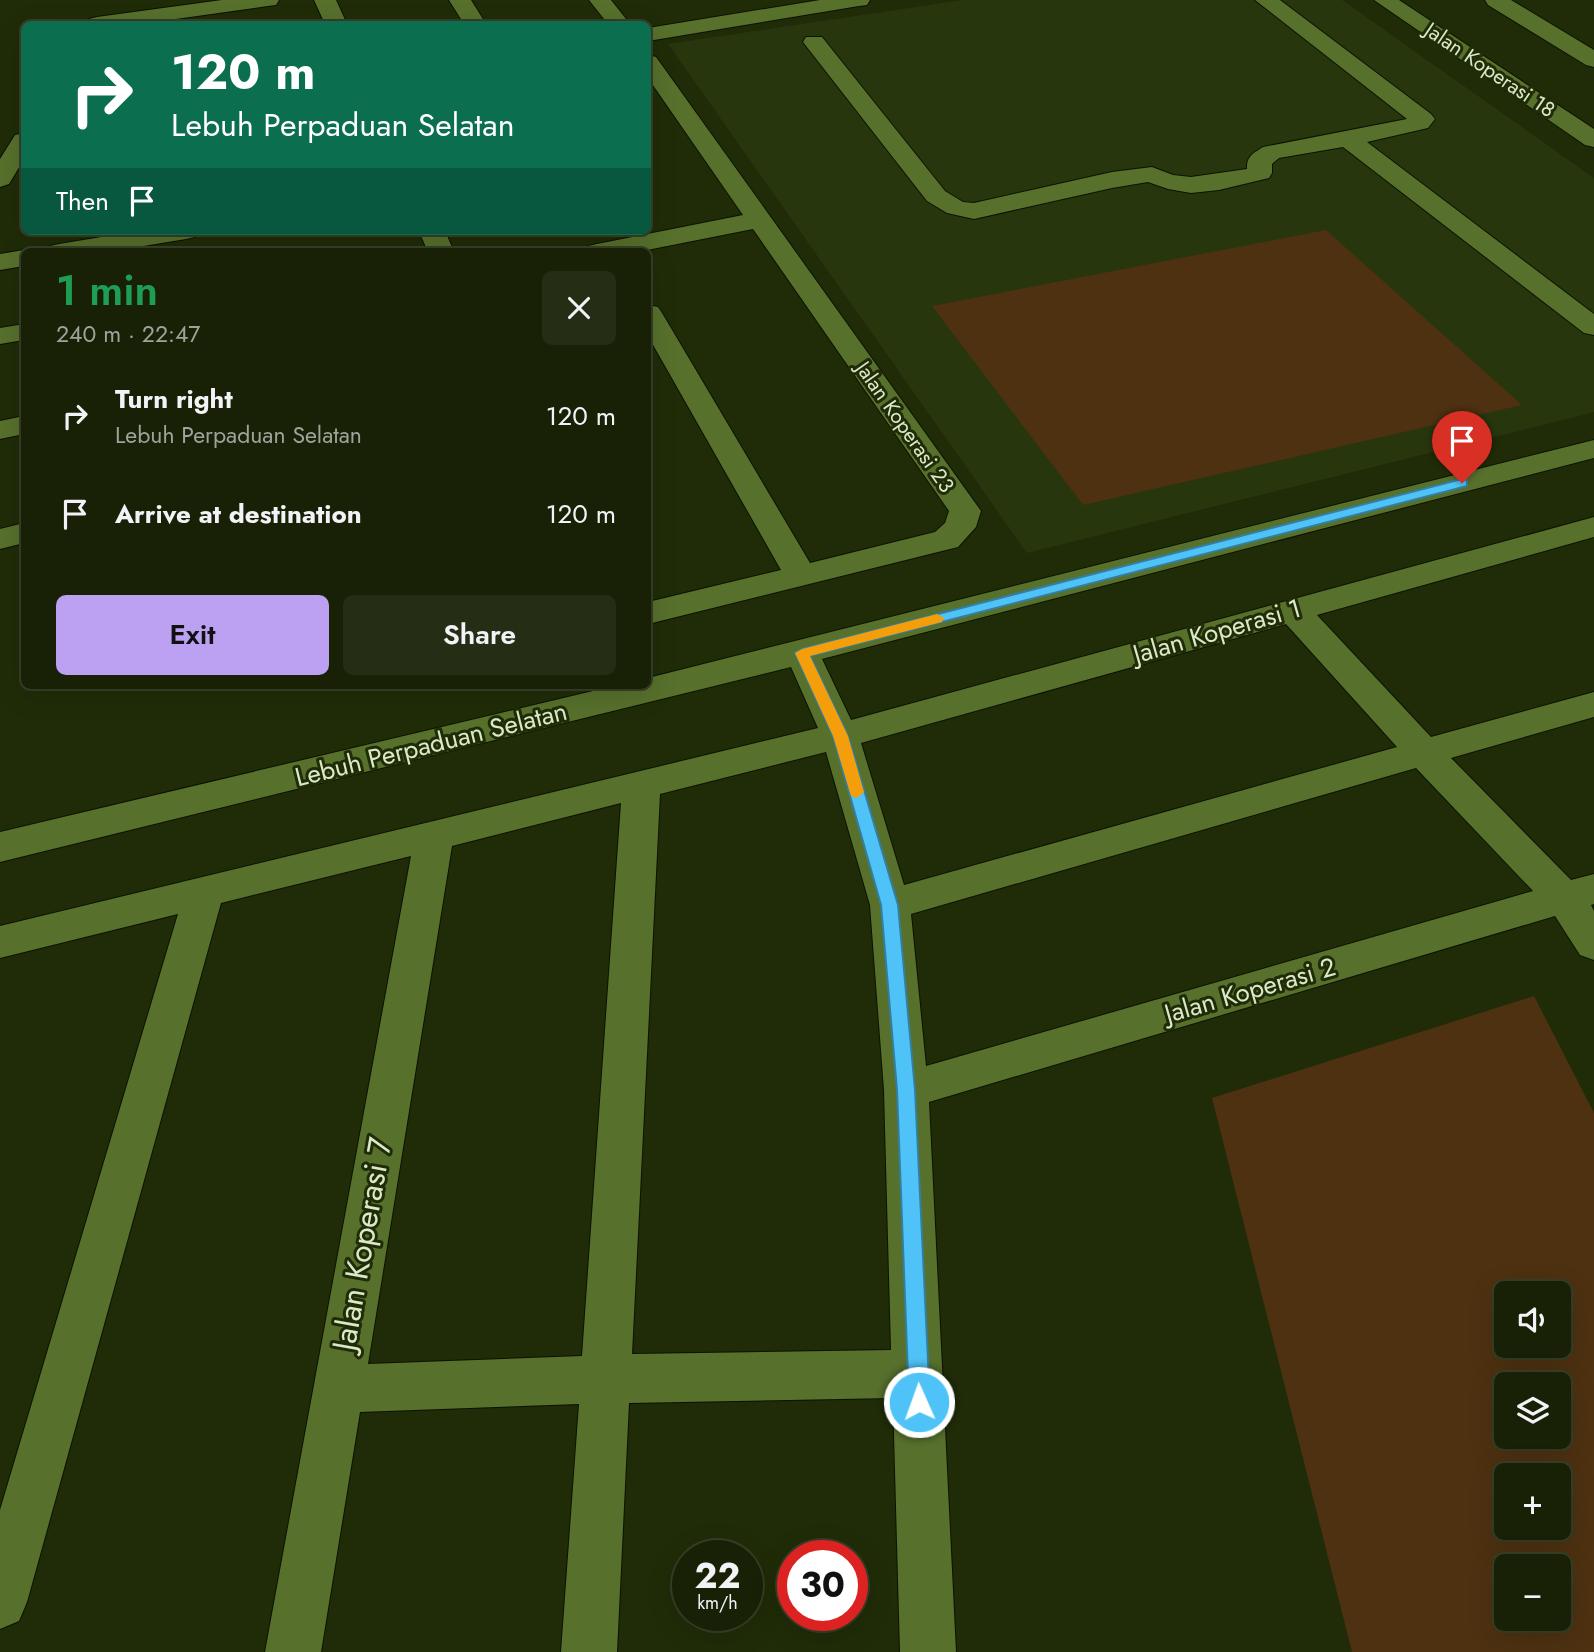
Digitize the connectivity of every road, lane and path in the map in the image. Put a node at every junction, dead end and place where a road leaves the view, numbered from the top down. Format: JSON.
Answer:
{"nodes":[{"id":1,"x":111,"y":0,"type":"edge"},
{"id":2,"x":268,"y":0,"type":"edge"},
{"id":3,"x":325,"y":0,"type":"edge"},
{"id":4,"x":460,"y":0,"type":"edge"},
{"id":5,"x":600,"y":0,"type":"edge"},
{"id":6,"x":859,"y":0,"type":"edge"},
{"id":7,"x":1266,"y":0,"type":"edge"},
{"id":8,"x":1385,"y":0,"type":"edge"},
{"id":9,"x":1496,"y":0,"type":"edge"},
{"id":10,"x":99,"y":21,"type":"edge"},
{"id":11,"x":118,"y":21,"type":"edge"},
{"id":12,"x":335,"y":21,"type":"edge"},
{"id":13,"x":473,"y":21,"type":"edge"},
{"id":14,"x":617,"y":21,"type":"edge"},
{"id":15,"x":651,"y":35,"type":"edge"},
{"id":16,"x":814,"y":42,"type":"dead end"},
{"id":17,"x":1594,"y":60,"type":"edge"},
{"id":18,"x":651,"y":66,"type":"edge"},
{"id":19,"x":1594,"y":117,"type":"edge"},
{"id":20,"x":1567,"y":122,"type":"junction"},
{"id":21,"x":1349,"y":139,"type":"junction"},
{"id":22,"x":1594,"y":139,"type":"edge"},
{"id":23,"x":21,"y":145,"type":"edge"},
{"id":24,"x":0,"y":179,"type":"edge"},
{"id":25,"x":21,"y":186,"type":"edge"},
{"id":26,"x":0,"y":190,"type":"edge"},
{"id":27,"x":759,"y":220,"type":"junction"},
{"id":28,"x":162,"y":235,"type":"edge"},
{"id":29,"x":605,"y":246,"type":"edge"},
{"id":30,"x":83,"y":248,"type":"edge"},
{"id":31,"x":21,"y":258,"type":"edge"},
{"id":32,"x":0,"y":262,"type":"edge"},
{"id":33,"x":651,"y":318,"type":"edge"},
{"id":34,"x":1594,"y":327,"type":"edge"},
{"id":35,"x":21,"y":332,"type":"edge"},
{"id":36,"x":0,"y":336,"type":"edge"},
{"id":37,"x":21,"y":426,"type":"edge"},
{"id":38,"x":0,"y":430,"type":"edge"},
{"id":39,"x":1594,"y":449,"type":"edge"},
{"id":40,"x":1594,"y":527,"type":"edge"},
{"id":41,"x":21,"y":535,"type":"edge"},
{"id":42,"x":0,"y":539,"type":"edge"},
{"id":43,"x":801,"y":576,"type":"junction"},
{"id":44,"x":1293,"y":610,"type":"junction"},
{"id":45,"x":651,"y":612,"type":"edge"},
{"id":46,"x":802,"y":653,"type":"junction"},
{"id":47,"x":651,"y":688,"type":"edge"},
{"id":48,"x":647,"y":689,"type":"edge"},
{"id":49,"x":1594,"y":704,"type":"edge"},
{"id":50,"x":840,"y":736,"type":"junction"},
{"id":51,"x":1424,"y":753,"type":"junction"},
{"id":52,"x":641,"y":787,"type":"junction"},
{"id":53,"x":434,"y":836,"type":"junction"},
{"id":54,"x":0,"y":847,"type":"edge"},
{"id":55,"x":204,"y":893,"type":"junction"},
{"id":56,"x":1580,"y":894,"type":"edge"},
{"id":57,"x":890,"y":905,"type":"junction"},
{"id":58,"x":0,"y":942,"type":"edge"},
{"id":59,"x":1594,"y":944,"type":"edge"},
{"id":60,"x":906,"y":1090,"type":"junction"},
{"id":61,"x":918,"y":1374,"type":"junction"},
{"id":62,"x":605,"y":1379,"type":"junction"},
{"id":63,"x":337,"y":1389,"type":"junction"},
{"id":64,"x":0,"y":1602,"type":"edge"},
{"id":65,"x":293,"y":1652,"type":"edge"},
{"id":66,"x":589,"y":1652,"type":"edge"},
{"id":67,"x":928,"y":1652,"type":"edge"}],
"edges":[{"from":1,"to":10,"type":"street"},
{"from":2,"to":11,"type":"street"},
{"from":3,"to":12,"type":"street"},
{"from":4,"to":13,"type":"street"},
{"from":5,"to":14,"type":"street"},
{"from":6,"to":15,"type":"street"},
{"from":7,"to":21,"type":"street"},
{"from":8,"to":20,"type":"street","name":"Jalan Koperasi 18"},
{"from":9,"to":17,"type":"street"},
{"from":16,"to":21,"type":"street"},
{"from":18,"to":27,"type":"street","name":"Jalan Koperasi 23"},
{"from":19,"to":20,"type":"street"},
{"from":20,"to":22,"type":"street","name":"Jalan Koperasi 18"},
{"from":21,"to":34,"type":"street"},
{"from":23,"to":24,"type":"street"},
{"from":25,"to":26,"type":"street"},
{"from":27,"to":29,"type":"street"},
{"from":27,"to":43,"type":"street","name":"Jalan Koperasi 23"},
{"from":28,"to":30,"type":"street"},
{"from":31,"to":32,"type":"street"},
{"from":33,"to":43,"type":"street"},
{"from":35,"to":36,"type":"street"},
{"from":37,"to":38,"type":"street"},
{"from":39,"to":46,"type":"street","name":"Lebuh Perpaduan Selatan"},
{"from":40,"to":44,"type":"street","name":"Jalan Koperasi 1"},
{"from":41,"to":42,"type":"street"},
{"from":43,"to":45,"type":"street","name":"Jalan Koperasi 23"},
{"from":44,"to":50,"type":"street","name":"Jalan Koperasi 1"},
{"from":44,"to":51,"type":"street"},
{"from":46,"to":47,"type":"street","name":"Lebuh Perpaduan Selatan"},
{"from":46,"to":50,"type":"street"},
{"from":48,"to":54,"type":"street","name":"Lebuh Perpaduan Selatan"},
{"from":49,"to":51,"type":"street"},
{"from":50,"to":52,"type":"street","name":"Jalan Koperasi 1"},
{"from":50,"to":57,"type":"street"},
{"from":51,"to":56,"type":"street"},
{"from":51,"to":57,"type":"street"},
{"from":52,"to":53,"type":"street","name":"Jalan Koperasi 1"},
{"from":52,"to":62,"type":"street"},
{"from":53,"to":55,"type":"street","name":"Jalan Koperasi 1"},
{"from":53,"to":63,"type":"street","name":"Jalan Koperasi 7"},
{"from":55,"to":58,"type":"street","name":"Jalan Koperasi 1"},
{"from":55,"to":64,"type":"street"},
{"from":56,"to":59,"type":"street"},
{"from":56,"to":60,"type":"street","name":"Jalan Koperasi 2"},
{"from":57,"to":60,"type":"street"},
{"from":60,"to":61,"type":"street"},
{"from":61,"to":62,"type":"street"},
{"from":61,"to":67,"type":"street"},
{"from":62,"to":63,"type":"street"},
{"from":62,"to":66,"type":"street"},
{"from":63,"to":65,"type":"street","name":"Jalan Koperasi 7"}]}
